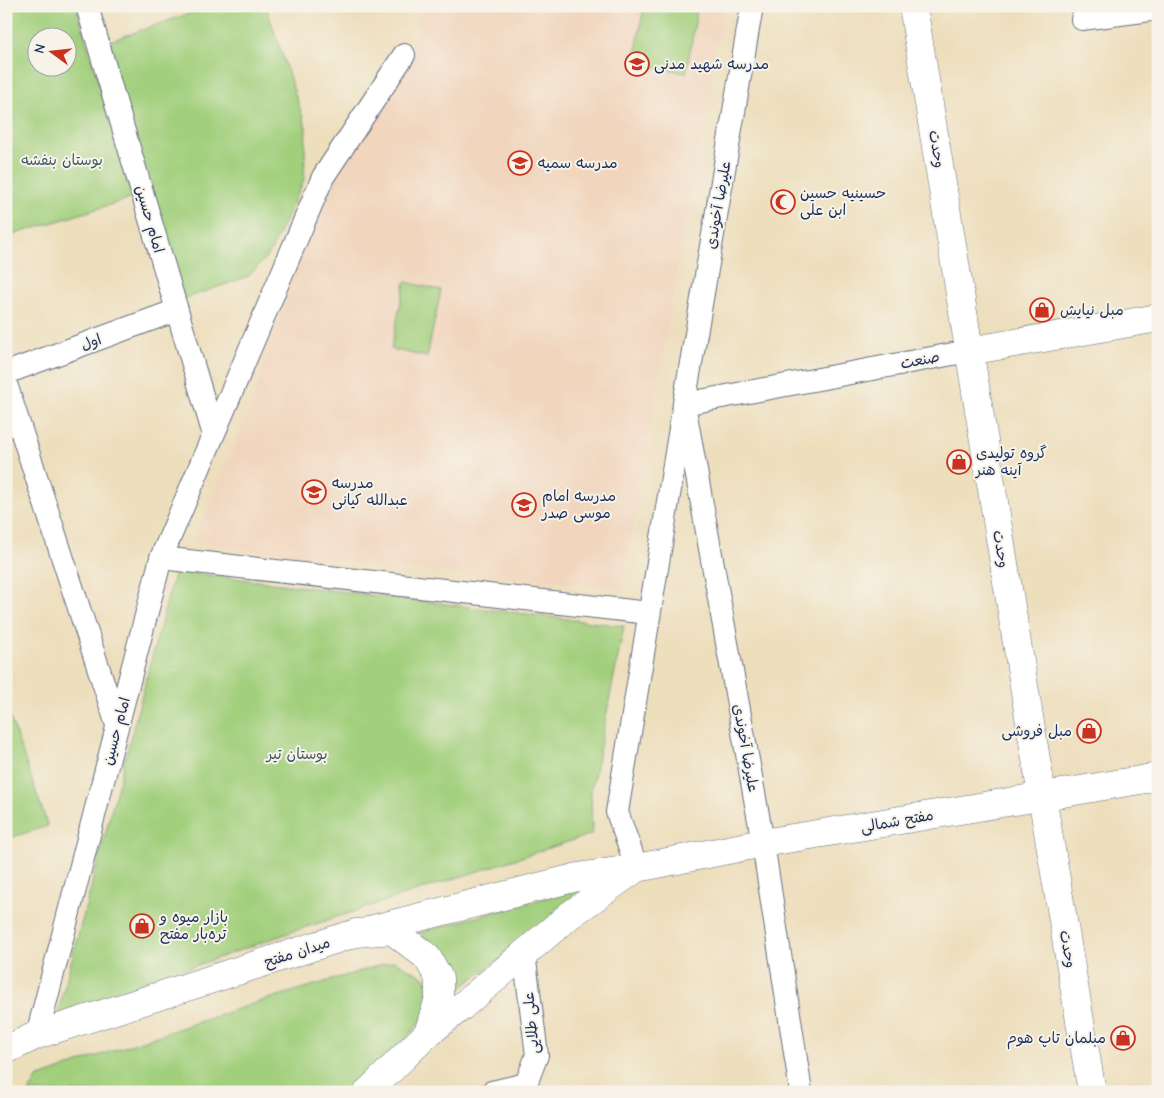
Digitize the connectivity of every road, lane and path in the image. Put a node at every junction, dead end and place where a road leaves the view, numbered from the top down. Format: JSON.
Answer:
{"nodes":[{"id":1,"x":87,"y":6,"type":"edge"},
{"id":2,"x":752,"y":6,"type":"edge"},
{"id":3,"x":913,"y":6,"type":"edge"},
{"id":4,"x":1158,"y":9,"type":"edge"},
{"id":5,"x":1082,"y":19,"type":"dead end"},
{"id":6,"x":404,"y":55,"type":"dead end"},
{"id":7,"x":176,"y":310,"type":"junction"},
{"id":8,"x":1158,"y":318,"type":"edge"},
{"id":9,"x":969,"y":351,"type":"junction"},
{"id":10,"x":6,"y":373,"type":"edge"},
{"id":11,"x":6,"y":384,"type":"edge"},
{"id":12,"x":684,"y":404,"type":"junction"},
{"id":13,"x":213,"y":432,"type":"junction"},
{"id":14,"x":161,"y":558,"type":"junction"},
{"id":15,"x":649,"y":613,"type":"junction"},
{"id":16,"x":117,"y":725,"type":"junction"},
{"id":17,"x":1158,"y":777,"type":"edge"},
{"id":18,"x":1042,"y":796,"type":"junction"},
{"id":19,"x":763,"y":843,"type":"junction"},
{"id":20,"x":637,"y":868,"type":"junction"},
{"id":21,"x":356,"y":933,"type":"junction"},
{"id":22,"x":524,"y":953,"type":"junction"},
{"id":23,"x":428,"y":1032,"type":"junction"},
{"id":24,"x":36,"y":1035,"type":"junction"},
{"id":25,"x":6,"y":1050,"type":"edge"},
{"id":26,"x":526,"y":1088,"type":"edge"},
{"id":27,"x":368,"y":1092,"type":"edge"},
{"id":28,"x":492,"y":1092,"type":"edge"},
{"id":29,"x":802,"y":1092,"type":"edge"},
{"id":30,"x":1092,"y":1092,"type":"edge"}],
"edges":[{"from":1,"to":7,"type":"street","name":"امام حسین"},
{"from":2,"to":12,"type":"street","name":"علیرضا آخوندی"},
{"from":3,"to":9,"type":"street","name":"وحدت"},
{"from":4,"to":5,"type":"street"},
{"from":6,"to":13,"type":"street","name":"امام حسین"},
{"from":7,"to":10,"type":"street","name":"اول"},
{"from":7,"to":13,"type":"street","name":"امام حسین"},
{"from":8,"to":9,"type":"street","name":"صنعت"},
{"from":9,"to":12,"type":"street","name":"صنعت"},
{"from":9,"to":18,"type":"street","name":"وحدت"},
{"from":11,"to":16,"type":"street"},
{"from":12,"to":15,"type":"street","name":"علیرضا آخوندی"},
{"from":12,"to":19,"type":"street","name":"علیرضا آخوندی"},
{"from":13,"to":14,"type":"street","name":"امام حسین"},
{"from":14,"to":15,"type":"street"},
{"from":14,"to":16,"type":"street","name":"امام حسین"},
{"from":15,"to":20,"type":"street","name":"علیرضا آخوندی"},
{"from":16,"to":24,"type":"street","name":"امام حسین"},
{"from":17,"to":18,"type":"street","name":"مفتح شمالی"},
{"from":18,"to":19,"type":"street","name":"مفتح شمالی"},
{"from":18,"to":30,"type":"street","name":"وحدت"},
{"from":19,"to":20,"type":"street","name":"مفتح شمالی"},
{"from":19,"to":29,"type":"street","name":"علیرضا آخوندی"},
{"from":20,"to":21,"type":"street","name":"مفتح شمالی"},
{"from":20,"to":22,"type":"street"},
{"from":21,"to":23,"type":"street","name":"میدان مفتح"},
{"from":21,"to":24,"type":"street","name":"میدان مفتح"},
{"from":22,"to":23,"type":"street"},
{"from":22,"to":26,"type":"street","name":"علی طلایی"},
{"from":23,"to":27,"type":"street","name":"میدان مفتح"},
{"from":24,"to":25,"type":"street","name":"میدان مفتح"},
{"from":26,"to":28,"type":"street"}]}
